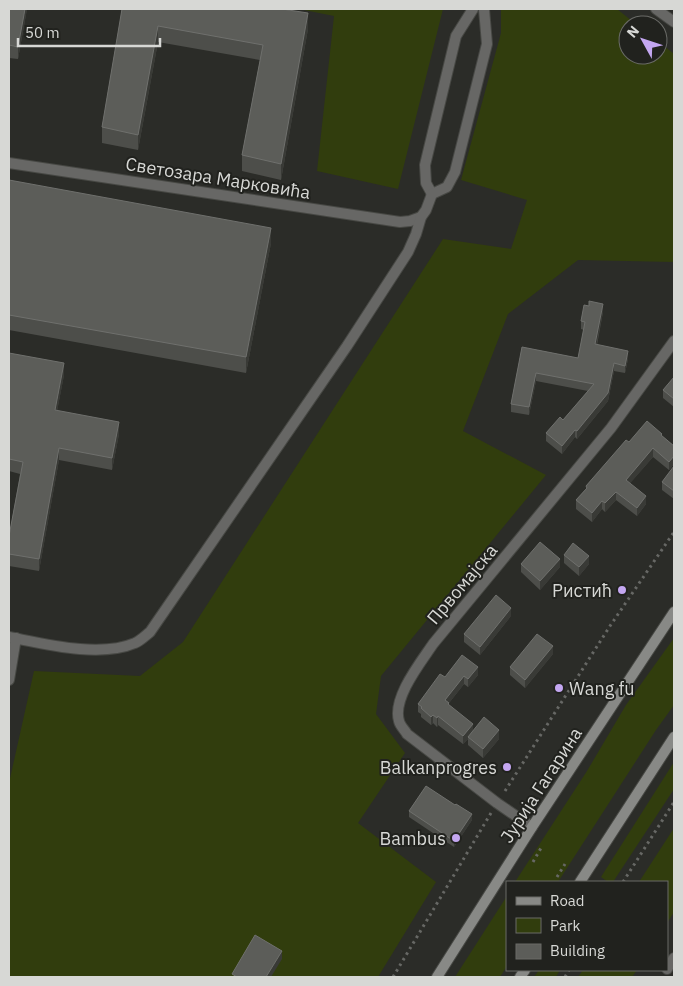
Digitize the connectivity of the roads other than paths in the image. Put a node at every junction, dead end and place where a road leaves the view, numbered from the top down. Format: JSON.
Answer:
{"nodes":[{"id":1,"x":473,"y":9,"type":"edge"},
{"id":2,"x":484,"y":9,"type":"edge"},
{"id":3,"x":656,"y":9,"type":"edge"},
{"id":4,"x":674,"y":22,"type":"edge"},
{"id":5,"x":9,"y":162,"type":"edge"},
{"id":6,"x":432,"y":194,"type":"junction"},
{"id":7,"x":421,"y":217,"type":"junction"},
{"id":8,"x":674,"y":341,"type":"edge"},
{"id":9,"x":674,"y":612,"type":"edge"},
{"id":10,"x":13,"y":638,"type":"edge"},
{"id":11,"x":9,"y":680,"type":"edge"},
{"id":12,"x":674,"y":737,"type":"edge"},
{"id":13,"x":532,"y":827,"type":"junction"},
{"id":14,"x":581,"y":881,"type":"edge"},
{"id":15,"x":437,"y":977,"type":"edge"}],
"edges":[{"from":1,"to":6,"type":"street"},
{"from":2,"to":6,"type":"street"},
{"from":3,"to":4,"type":"street"},
{"from":5,"to":7,"type":"street","name":"Светозара Марковића"},
{"from":6,"to":7,"type":"street"},
{"from":7,"to":10,"type":"street"},
{"from":8,"to":13,"type":"street","name":"Првомајска"},
{"from":9,"to":13,"type":"main road","name":"Јурија Гагарина"},
{"from":10,"to":11,"type":"street"},
{"from":12,"to":14,"type":"main road"},
{"from":13,"to":15,"type":"main road","name":"Јурија Гагарина"}]}
